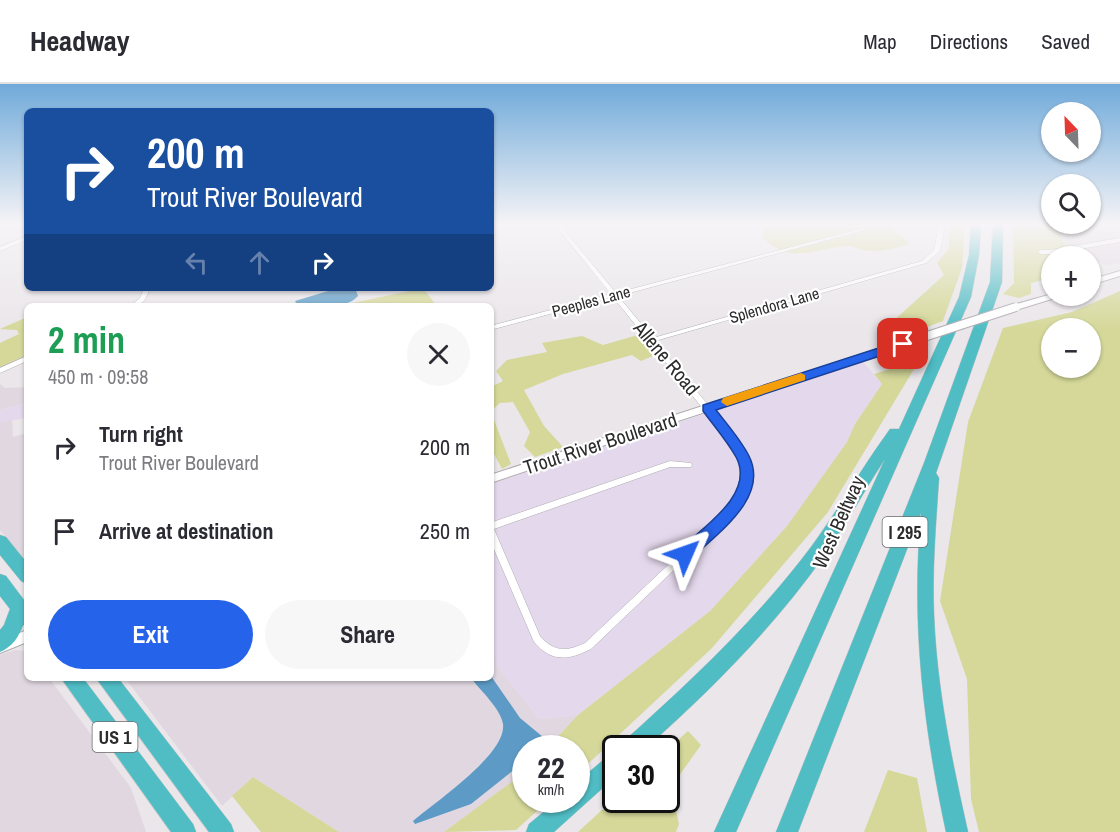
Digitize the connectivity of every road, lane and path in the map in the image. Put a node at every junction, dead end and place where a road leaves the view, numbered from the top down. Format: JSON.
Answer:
{"nodes":[{"id":1,"x":585,"y":260,"type":"edge"},
{"id":2,"x":743,"y":260,"type":"edge"},
{"id":3,"x":926,"y":260,"type":"edge"},
{"id":4,"x":973,"y":260,"type":"edge"},
{"id":5,"x":997,"y":260,"type":"edge"},
{"id":6,"x":1120,"y":273,"type":"edge"},
{"id":7,"x":1101,"y":279,"type":"edge"},
{"id":8,"x":146,"y":291,"type":"edge"},
{"id":9,"x":614,"y":295,"type":"junction"},
{"id":10,"x":1041,"y":299,"type":"edge"},
{"id":11,"x":138,"y":303,"type":"edge"},
{"id":12,"x":494,"y":327,"type":"edge"},
{"id":13,"x":652,"y":340,"type":"junction"},
{"id":14,"x":24,"y":359,"type":"edge"},
{"id":15,"x":0,"y":371,"type":"edge"},
{"id":16,"x":915,"y":404,"type":"junction"},
{"id":17,"x":708,"y":408,"type":"junction"},
{"id":18,"x":932,"y":463,"type":"junction"},
{"id":19,"x":688,"y":465,"type":"dead end"},
{"id":20,"x":494,"y":478,"type":"edge"},
{"id":21,"x":494,"y":527,"type":"edge"},
{"id":22,"x":494,"y":537,"type":"edge"},
{"id":23,"x":2,"y":545,"type":"edge"},
{"id":24,"x":24,"y":572,"type":"edge"},
{"id":25,"x":0,"y":582,"type":"edge"},
{"id":26,"x":23,"y":613,"type":"edge"},
{"id":27,"x":24,"y":637,"type":"edge"},
{"id":28,"x":0,"y":645,"type":"edge"},
{"id":29,"x":73,"y":681,"type":"edge"},
{"id":30,"x":108,"y":681,"type":"edge"},
{"id":31,"x":646,"y":735,"type":"edge"},
{"id":32,"x":602,"y":775,"type":"edge"},
{"id":33,"x":590,"y":786,"type":"edge"},
{"id":34,"x":559,"y":813,"type":"edge"},
{"id":35,"x":186,"y":832,"type":"edge"},
{"id":36,"x":223,"y":832,"type":"edge"},
{"id":37,"x":537,"y":832,"type":"edge"},
{"id":38,"x":725,"y":832,"type":"edge"},
{"id":39,"x":787,"y":832,"type":"edge"},
{"id":40,"x":957,"y":832,"type":"edge"}],
"edges":[{"from":1,"to":9,"type":"street","name":"Allene Road"},
{"from":2,"to":9,"type":"street","name":"Peeples Lane"},
{"from":3,"to":13,"type":"street","name":"Splendora Lane"},
{"from":4,"to":16,"type":"highway","name":"West Beltway","number":"I 295"},
{"from":5,"to":18,"type":"highway","number":"I 295"},
{"from":6,"to":7,"type":"street"},
{"from":8,"to":11,"type":"street"},
{"from":9,"to":12,"type":"street","name":"Peeples Lane"},
{"from":9,"to":13,"type":"street","name":"Allene Road"},
{"from":10,"to":17,"type":"street","name":"Trout River Boulevard","bridge":true},
{"from":13,"to":17,"type":"street","name":"Allene Road"},
{"from":14,"to":15,"type":"street"},
{"from":16,"to":31,"type":"highway"},
{"from":16,"to":38,"type":"highway","name":"West Beltway","number":"I 295"},
{"from":17,"to":20,"type":"street","name":"Trout River Boulevard"},
{"from":17,"to":22,"type":"street","name":"Allene Road"},
{"from":18,"to":39,"type":"highway","number":"I 295"},
{"from":18,"to":40,"type":"highway"},
{"from":19,"to":21,"type":"street"},
{"from":23,"to":24,"type":"highway"},
{"from":25,"to":26,"type":"highway"},
{"from":26,"to":28,"type":"highway"},
{"from":27,"to":28,"type":"street"},
{"from":29,"to":35,"type":"highway","number":"US 1"},
{"from":30,"to":36,"type":"highway","number":"US 1"},
{"from":32,"to":33,"type":"highway"},
{"from":34,"to":37,"type":"highway"}]}
